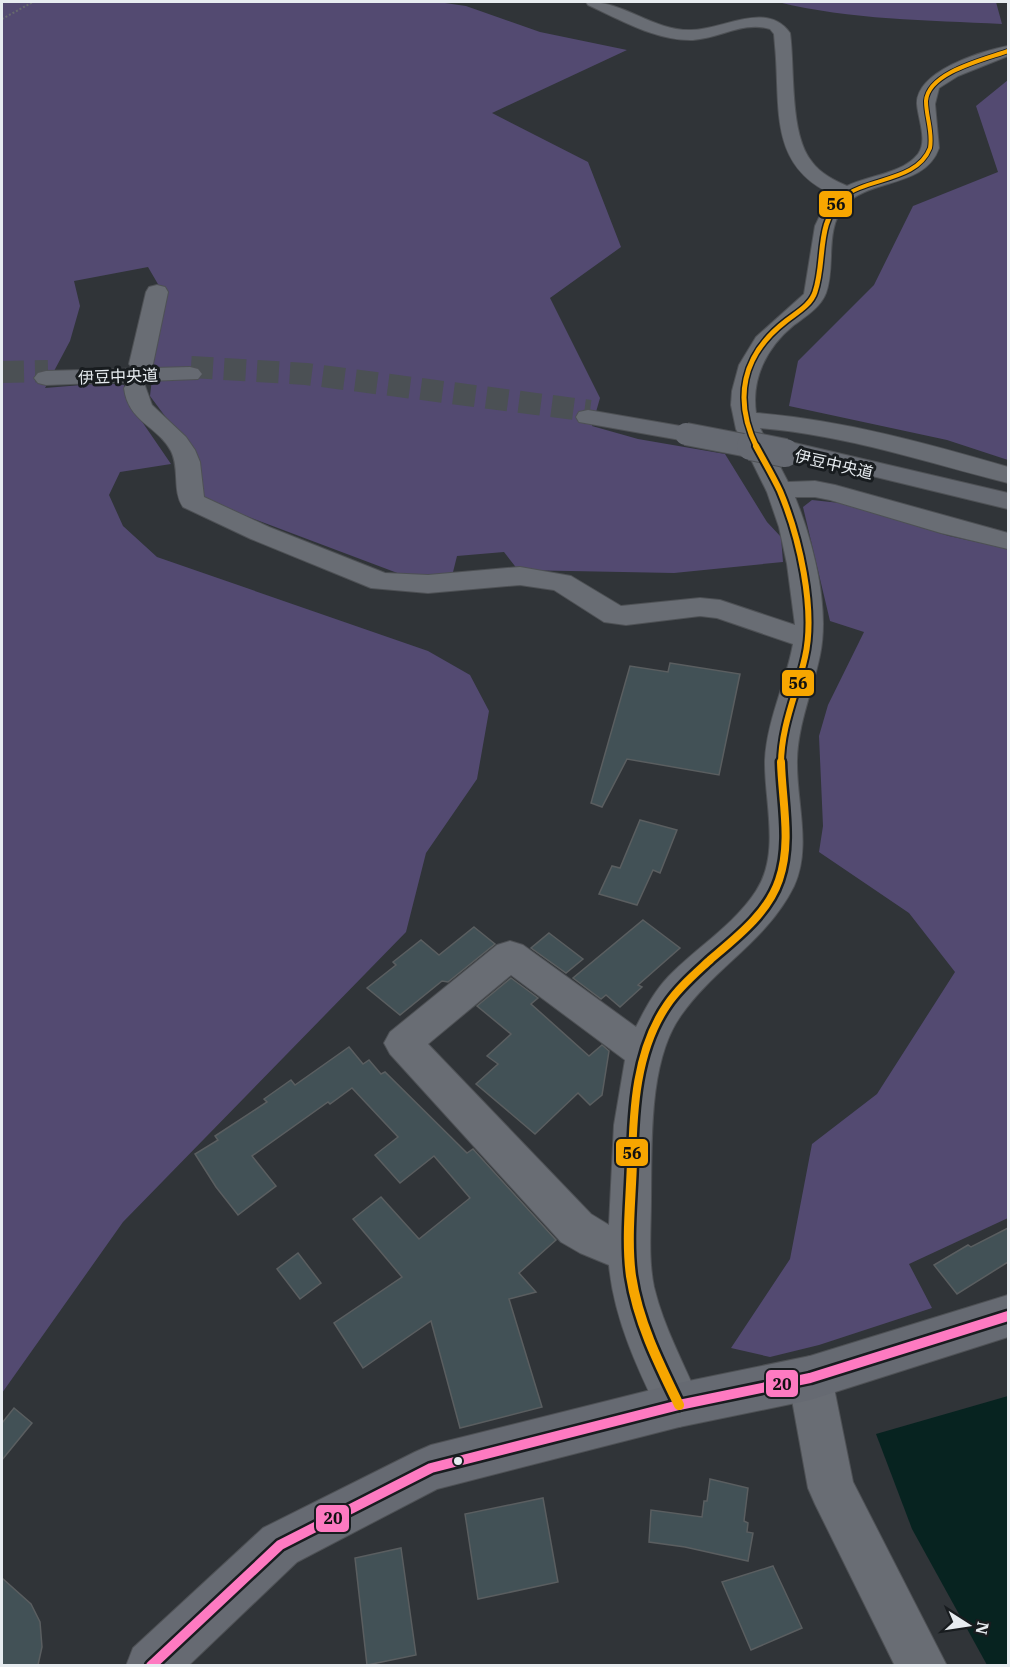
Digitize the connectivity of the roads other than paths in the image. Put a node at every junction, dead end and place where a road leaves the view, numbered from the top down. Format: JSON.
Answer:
{"nodes":[{"id":1,"x":594,"y":2,"type":"edge"},
{"id":2,"x":1008,"y":51,"type":"edge"},
{"id":3,"x":848,"y":193,"type":"junction"},
{"id":4,"x":157,"y":292,"type":"dead end"},
{"id":5,"x":191,"y":370,"type":"tunnel mouth"},
{"id":6,"x":47,"y":374,"type":"tunnel mouth"},
{"id":7,"x":589,"y":414,"type":"tunnel mouth"},
{"id":8,"x":745,"y":419,"type":"junction"},
{"id":9,"x":791,"y":450,"type":"junction"},
{"id":10,"x":1008,"y":475,"type":"edge"},
{"id":11,"x":1008,"y":488,"type":"edge"},
{"id":12,"x":779,"y":490,"type":"junction"},
{"id":13,"x":1008,"y":501,"type":"edge"},
{"id":14,"x":1008,"y":509,"type":"edge"},
{"id":15,"x":1008,"y":541,"type":"edge"},
{"id":16,"x":808,"y":639,"type":"junction"},
{"id":17,"x":646,"y":1054,"type":"junction"},
{"id":18,"x":629,"y":1251,"type":"junction"},
{"id":19,"x":1008,"y":1316,"type":"edge"},
{"id":20,"x":810,"y":1378,"type":"junction"},
{"id":21,"x":679,"y":1405,"type":"junction"},
{"id":22,"x":151,"y":1665,"type":"edge"},
{"id":23,"x":922,"y":1665,"type":"edge"}],
"edges":[{"from":1,"to":3,"type":"street"},
{"from":2,"to":3,"type":"street"},
{"from":3,"to":8,"type":"street"},
{"from":4,"to":16,"type":"street"},
{"from":5,"to":6,"type":"highway","name":"伊豆中央道"},
{"from":7,"to":9,"type":"highway","name":"伊豆中央道","bridge":true},
{"from":8,"to":10,"type":"street"},
{"from":8,"to":12,"type":"street"},
{"from":9,"to":11,"type":"highway"},
{"from":9,"to":13,"type":"highway","name":"伊豆中央道"},
{"from":9,"to":14,"type":"highway","name":"伊豆中央道"},
{"from":12,"to":15,"type":"street"},
{"from":12,"to":16,"type":"street"},
{"from":16,"to":17,"type":"street"},
{"from":17,"to":18,"type":"street"},
{"from":17,"to":18,"type":"street"},
{"from":18,"to":21,"type":"street"},
{"from":19,"to":20,"type":"highway"},
{"from":20,"to":21,"type":"highway"},
{"from":20,"to":23,"type":"street"},
{"from":21,"to":22,"type":"highway"}]}
